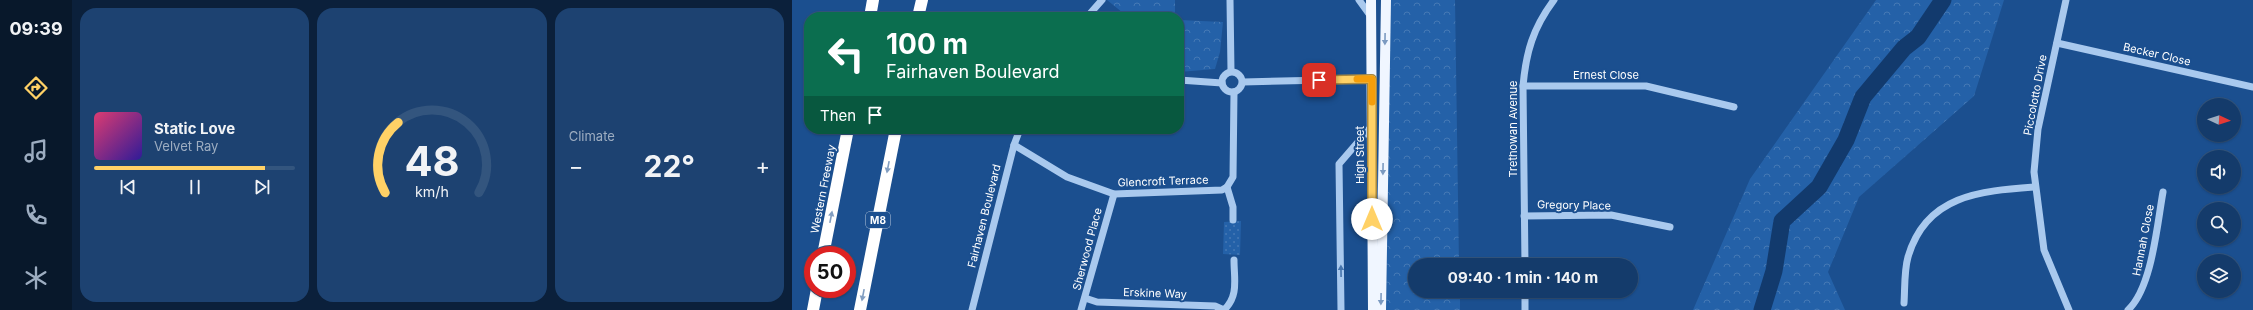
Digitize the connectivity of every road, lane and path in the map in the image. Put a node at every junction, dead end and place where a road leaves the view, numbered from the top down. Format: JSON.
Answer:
{"nodes":[{"id":1,"x":874,"y":0,"type":"edge"},
{"id":2,"x":922,"y":0,"type":"edge"},
{"id":3,"x":1102,"y":0,"type":"edge"},
{"id":4,"x":1230,"y":0,"type":"edge"},
{"id":5,"x":1359,"y":0,"type":"edge"},
{"id":6,"x":1372,"y":0,"type":"edge"},
{"id":7,"x":1386,"y":0,"type":"edge"},
{"id":8,"x":1554,"y":0,"type":"edge"},
{"id":9,"x":2066,"y":0,"type":"edge"},
{"id":10,"x":871,"y":12,"type":"edge"},
{"id":11,"x":919,"y":12,"type":"edge"},
{"id":12,"x":1091,"y":12,"type":"edge"},
{"id":13,"x":1372,"y":18,"type":"junction"},
{"id":14,"x":2057,"y":42,"type":"junction"},
{"id":15,"x":1231,"y":71,"type":"junction"},
{"id":16,"x":1372,"y":79,"type":"junction"},
{"id":17,"x":1184,"y":80,"type":"edge"},
{"id":18,"x":1243,"y":82,"type":"junction"},
{"id":19,"x":1222,"y":83,"type":"junction"},
{"id":20,"x":1523,"y":86,"type":"junction"},
{"id":21,"x":2253,"y":87,"type":"edge"},
{"id":22,"x":1234,"y":92,"type":"junction"},
{"id":23,"x":1734,"y":108,"type":"dead end"},
{"id":24,"x":1371,"y":127,"type":"junction"},
{"id":25,"x":847,"y":134,"type":"edge"},
{"id":26,"x":895,"y":134,"type":"edge"},
{"id":27,"x":1018,"y":134,"type":"edge"},
{"id":28,"x":1014,"y":145,"type":"junction"},
{"id":29,"x":1227,"y":187,"type":"junction"},
{"id":30,"x":2034,"y":187,"type":"junction"},
{"id":31,"x":2163,"y":192,"type":"dead end"},
{"id":32,"x":1114,"y":194,"type":"junction"},
{"id":33,"x":1524,"y":216,"type":"junction"},
{"id":34,"x":1233,"y":220,"type":"dead end"},
{"id":35,"x":1670,"y":227,"type":"dead end"},
{"id":36,"x":826,"y":246,"type":"edge"},
{"id":37,"x":1525,"y":258,"type":"edge"},
{"id":38,"x":1234,"y":260,"type":"dead end"},
{"id":39,"x":815,"y":298,"type":"edge"},
{"id":40,"x":1085,"y":298,"type":"junction"},
{"id":41,"x":1525,"y":298,"type":"edge"},
{"id":42,"x":1904,"y":303,"type":"dead end"},
{"id":43,"x":813,"y":310,"type":"edge"},
{"id":44,"x":860,"y":310,"type":"edge"},
{"id":45,"x":972,"y":310,"type":"edge"},
{"id":46,"x":1082,"y":310,"type":"edge"},
{"id":47,"x":1224,"y":310,"type":"edge"},
{"id":48,"x":1341,"y":310,"type":"edge"},
{"id":49,"x":1373,"y":310,"type":"edge"},
{"id":50,"x":1381,"y":310,"type":"edge"},
{"id":51,"x":1525,"y":310,"type":"edge"},
{"id":52,"x":2069,"y":310,"type":"edge"},
{"id":53,"x":2128,"y":310,"type":"edge"}],
"edges":[{"from":1,"to":10,"type":"highway"},
{"from":2,"to":11,"type":"highway"},
{"from":3,"to":12,"type":"street"},
{"from":4,"to":15,"type":"street"},
{"from":5,"to":13,"type":"street"},
{"from":6,"to":13,"type":"main road","name":"High Street"},
{"from":7,"to":50,"type":"main road","name":"High Street","one_way":true},
{"from":8,"to":20,"type":"street","name":"Trethowan Avenue"},
{"from":9,"to":14,"type":"street","name":"Piccolotto Drive"},
{"from":13,"to":16,"type":"main road","name":"High Street"},
{"from":14,"to":21,"type":"street","name":"Becker Close"},
{"from":14,"to":30,"type":"street","name":"Piccolotto Drive"},
{"from":15,"to":18,"type":"street"},
{"from":15,"to":19,"type":"street"},
{"from":16,"to":18,"type":"street"},
{"from":16,"to":24,"type":"main road","name":"High Street"},
{"from":17,"to":19,"type":"street"},
{"from":18,"to":22,"type":"street"},
{"from":19,"to":22,"type":"street"},
{"from":20,"to":23,"type":"street","name":"Ernest Close"},
{"from":20,"to":33,"type":"street","name":"Trethowan Avenue"},
{"from":22,"to":29,"type":"street"},
{"from":48,"to":24,"type":"street","one_way":true},
{"from":24,"to":49,"type":"main road","name":"High Street"},
{"from":36,"to":25,"type":"highway","name":"Western Freeway","one_way":true},
{"from":26,"to":44,"type":"highway","number":"M8","one_way":true},
{"from":27,"to":28,"type":"street","name":"Fairhaven Boulevard"},
{"from":28,"to":32,"type":"street","name":"Glencroft Terrace"},
{"from":28,"to":45,"type":"street","name":"Fairhaven Boulevard"},
{"from":29,"to":32,"type":"street","name":"Glencroft Terrace"},
{"from":29,"to":34,"type":"street"},
{"from":30,"to":42,"type":"street"},
{"from":30,"to":52,"type":"street","name":"Piccolotto Drive"},
{"from":31,"to":53,"type":"street","name":"Hannah Close"},
{"from":32,"to":40,"type":"street","name":"Sherwood Place"},
{"from":33,"to":35,"type":"street","name":"Gregory Place"},
{"from":33,"to":37,"type":"street","name":"Trethowan Avenue"},
{"from":38,"to":47,"type":"street","name":"Erskine Way"},
{"from":39,"to":43,"type":"highway"},
{"from":40,"to":46,"type":"street","name":"Sherwood Place"},
{"from":40,"to":47,"type":"street","name":"Erskine Way"},
{"from":41,"to":51,"type":"street"}]}
